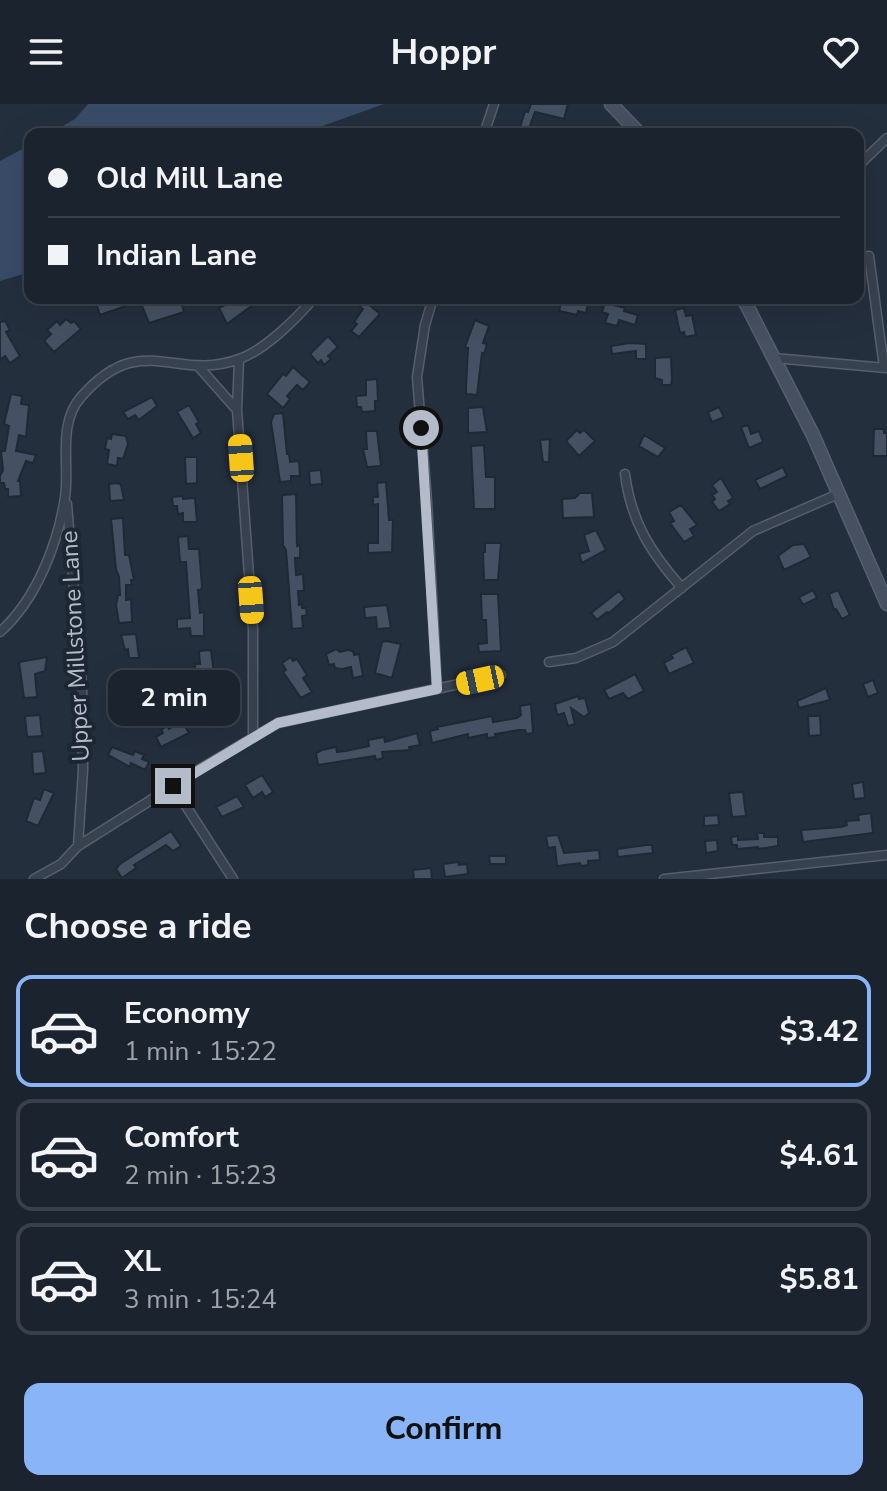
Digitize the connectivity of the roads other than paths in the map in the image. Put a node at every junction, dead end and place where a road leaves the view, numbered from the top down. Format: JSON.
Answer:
{"nodes":[{"id":1,"x":494,"y":104,"type":"edge"},
{"id":2,"x":611,"y":104,"type":"edge"},
{"id":3,"x":486,"y":128,"type":"edge"},
{"id":4,"x":634,"y":128,"type":"edge"},
{"id":5,"x":887,"y":138,"type":"edge"},
{"id":6,"x":864,"y":160,"type":"edge"},
{"id":7,"x":864,"y":257,"type":"edge"},
{"id":8,"x":308,"y":304,"type":"edge"},
{"id":9,"x":431,"y":304,"type":"edge"},
{"id":10,"x":746,"y":304,"type":"edge"},
{"id":11,"x":774,"y":358,"type":"junction"},
{"id":12,"x":239,"y":359,"type":"junction"},
{"id":13,"x":198,"y":366,"type":"junction"},
{"id":14,"x":886,"y":368,"type":"edge"},
{"id":15,"x":237,"y":410,"type":"junction"},
{"id":16,"x":625,"y":474,"type":"dead end"},
{"id":17,"x":66,"y":494,"type":"junction"},
{"id":18,"x":838,"y":494,"type":"junction"},
{"id":19,"x":682,"y":588,"type":"junction"},
{"id":20,"x":887,"y":604,"type":"edge"},
{"id":21,"x":0,"y":632,"type":"edge"},
{"id":22,"x":549,"y":662,"type":"dead end"},
{"id":23,"x":501,"y":675,"type":"dead end"},
{"id":24,"x":437,"y":689,"type":"junction"},
{"id":25,"x":253,"y":736,"type":"junction"},
{"id":26,"x":173,"y":786,"type":"junction"},
{"id":27,"x":78,"y":846,"type":"junction"},
{"id":28,"x":887,"y":855,"type":"edge"},
{"id":29,"x":34,"y":879,"type":"edge"},
{"id":30,"x":233,"y":879,"type":"edge"},
{"id":31,"x":664,"y":879,"type":"edge"}],
"edges":[{"from":1,"to":3,"type":"street"},
{"from":2,"to":4,"type":"street"},
{"from":5,"to":6,"type":"street"},
{"from":7,"to":14,"type":"street"},
{"from":8,"to":12,"type":"street"},
{"from":9,"to":24,"type":"street"},
{"from":10,"to":11,"type":"street"},
{"from":11,"to":14,"type":"street"},
{"from":11,"to":18,"type":"street"},
{"from":12,"to":13,"type":"street"},
{"from":12,"to":15,"type":"street"},
{"from":13,"to":15,"type":"street"},
{"from":13,"to":17,"type":"street"},
{"from":15,"to":25,"type":"street"},
{"from":16,"to":19,"type":"street"},
{"from":17,"to":21,"type":"street"},
{"from":17,"to":27,"type":"street","name":"Upper Millstone Lane"},
{"from":18,"to":19,"type":"street"},
{"from":18,"to":20,"type":"street"},
{"from":19,"to":22,"type":"street"},
{"from":23,"to":24,"type":"street"},
{"from":24,"to":25,"type":"street"},
{"from":25,"to":26,"type":"street"},
{"from":26,"to":27,"type":"street"},
{"from":26,"to":30,"type":"street"},
{"from":27,"to":29,"type":"street"},
{"from":28,"to":31,"type":"street"}]}
